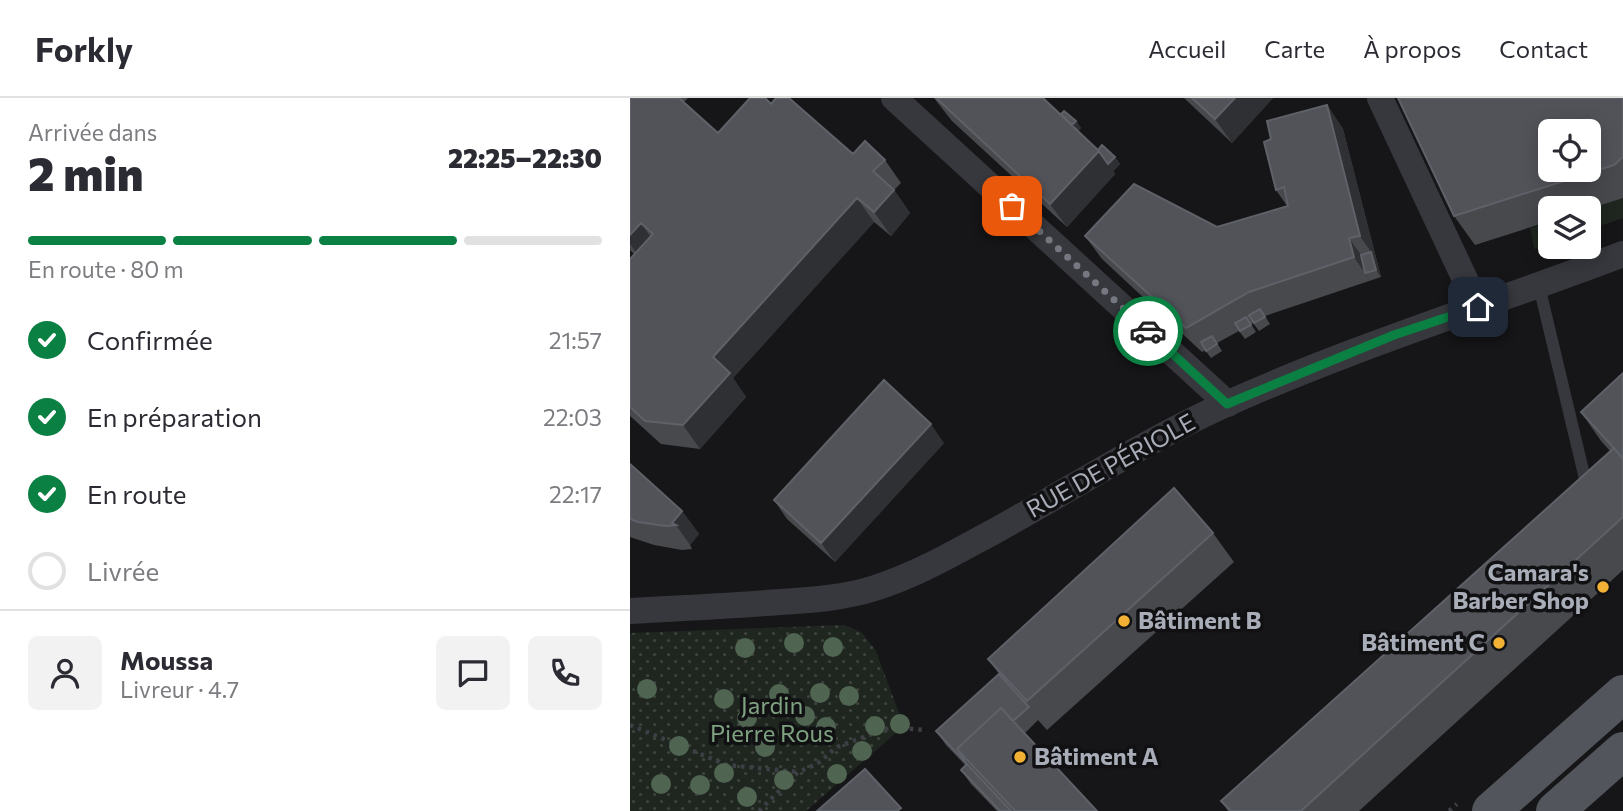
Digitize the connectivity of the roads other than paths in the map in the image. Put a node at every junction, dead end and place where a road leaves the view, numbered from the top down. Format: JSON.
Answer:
{"nodes":[{"id":1,"x":894,"y":98,"type":"edge"},
{"id":2,"x":1380,"y":98,"type":"edge"},
{"id":3,"x":1623,"y":254,"type":"edge"},
{"id":4,"x":1539,"y":286,"type":"junction"},
{"id":5,"x":1478,"y":307,"type":"junction"},
{"id":6,"x":1227,"y":404,"type":"junction"},
{"id":7,"x":1580,"y":503,"type":"edge"},
{"id":8,"x":630,"y":611,"type":"edge"},
{"id":9,"x":1623,"y":694,"type":"edge"},
{"id":10,"x":1623,"y":751,"type":"edge"},
{"id":11,"x":1490,"y":811,"type":"edge"},
{"id":12,"x":1555,"y":811,"type":"edge"}],
"edges":[{"from":1,"to":6,"type":"street"},
{"from":2,"to":5,"type":"street"},
{"from":3,"to":4,"type":"street","name":"RUE DE PÉRIOLE"},
{"from":4,"to":5,"type":"street","name":"RUE DE PÉRIOLE"},
{"from":4,"to":7,"type":"lane"},
{"from":5,"to":6,"type":"street","name":"RUE DE PÉRIOLE"},
{"from":6,"to":8,"type":"street","name":"RUE DE PÉRIOLE"},
{"from":9,"to":11,"type":"main road"},
{"from":10,"to":12,"type":"main road"}]}
